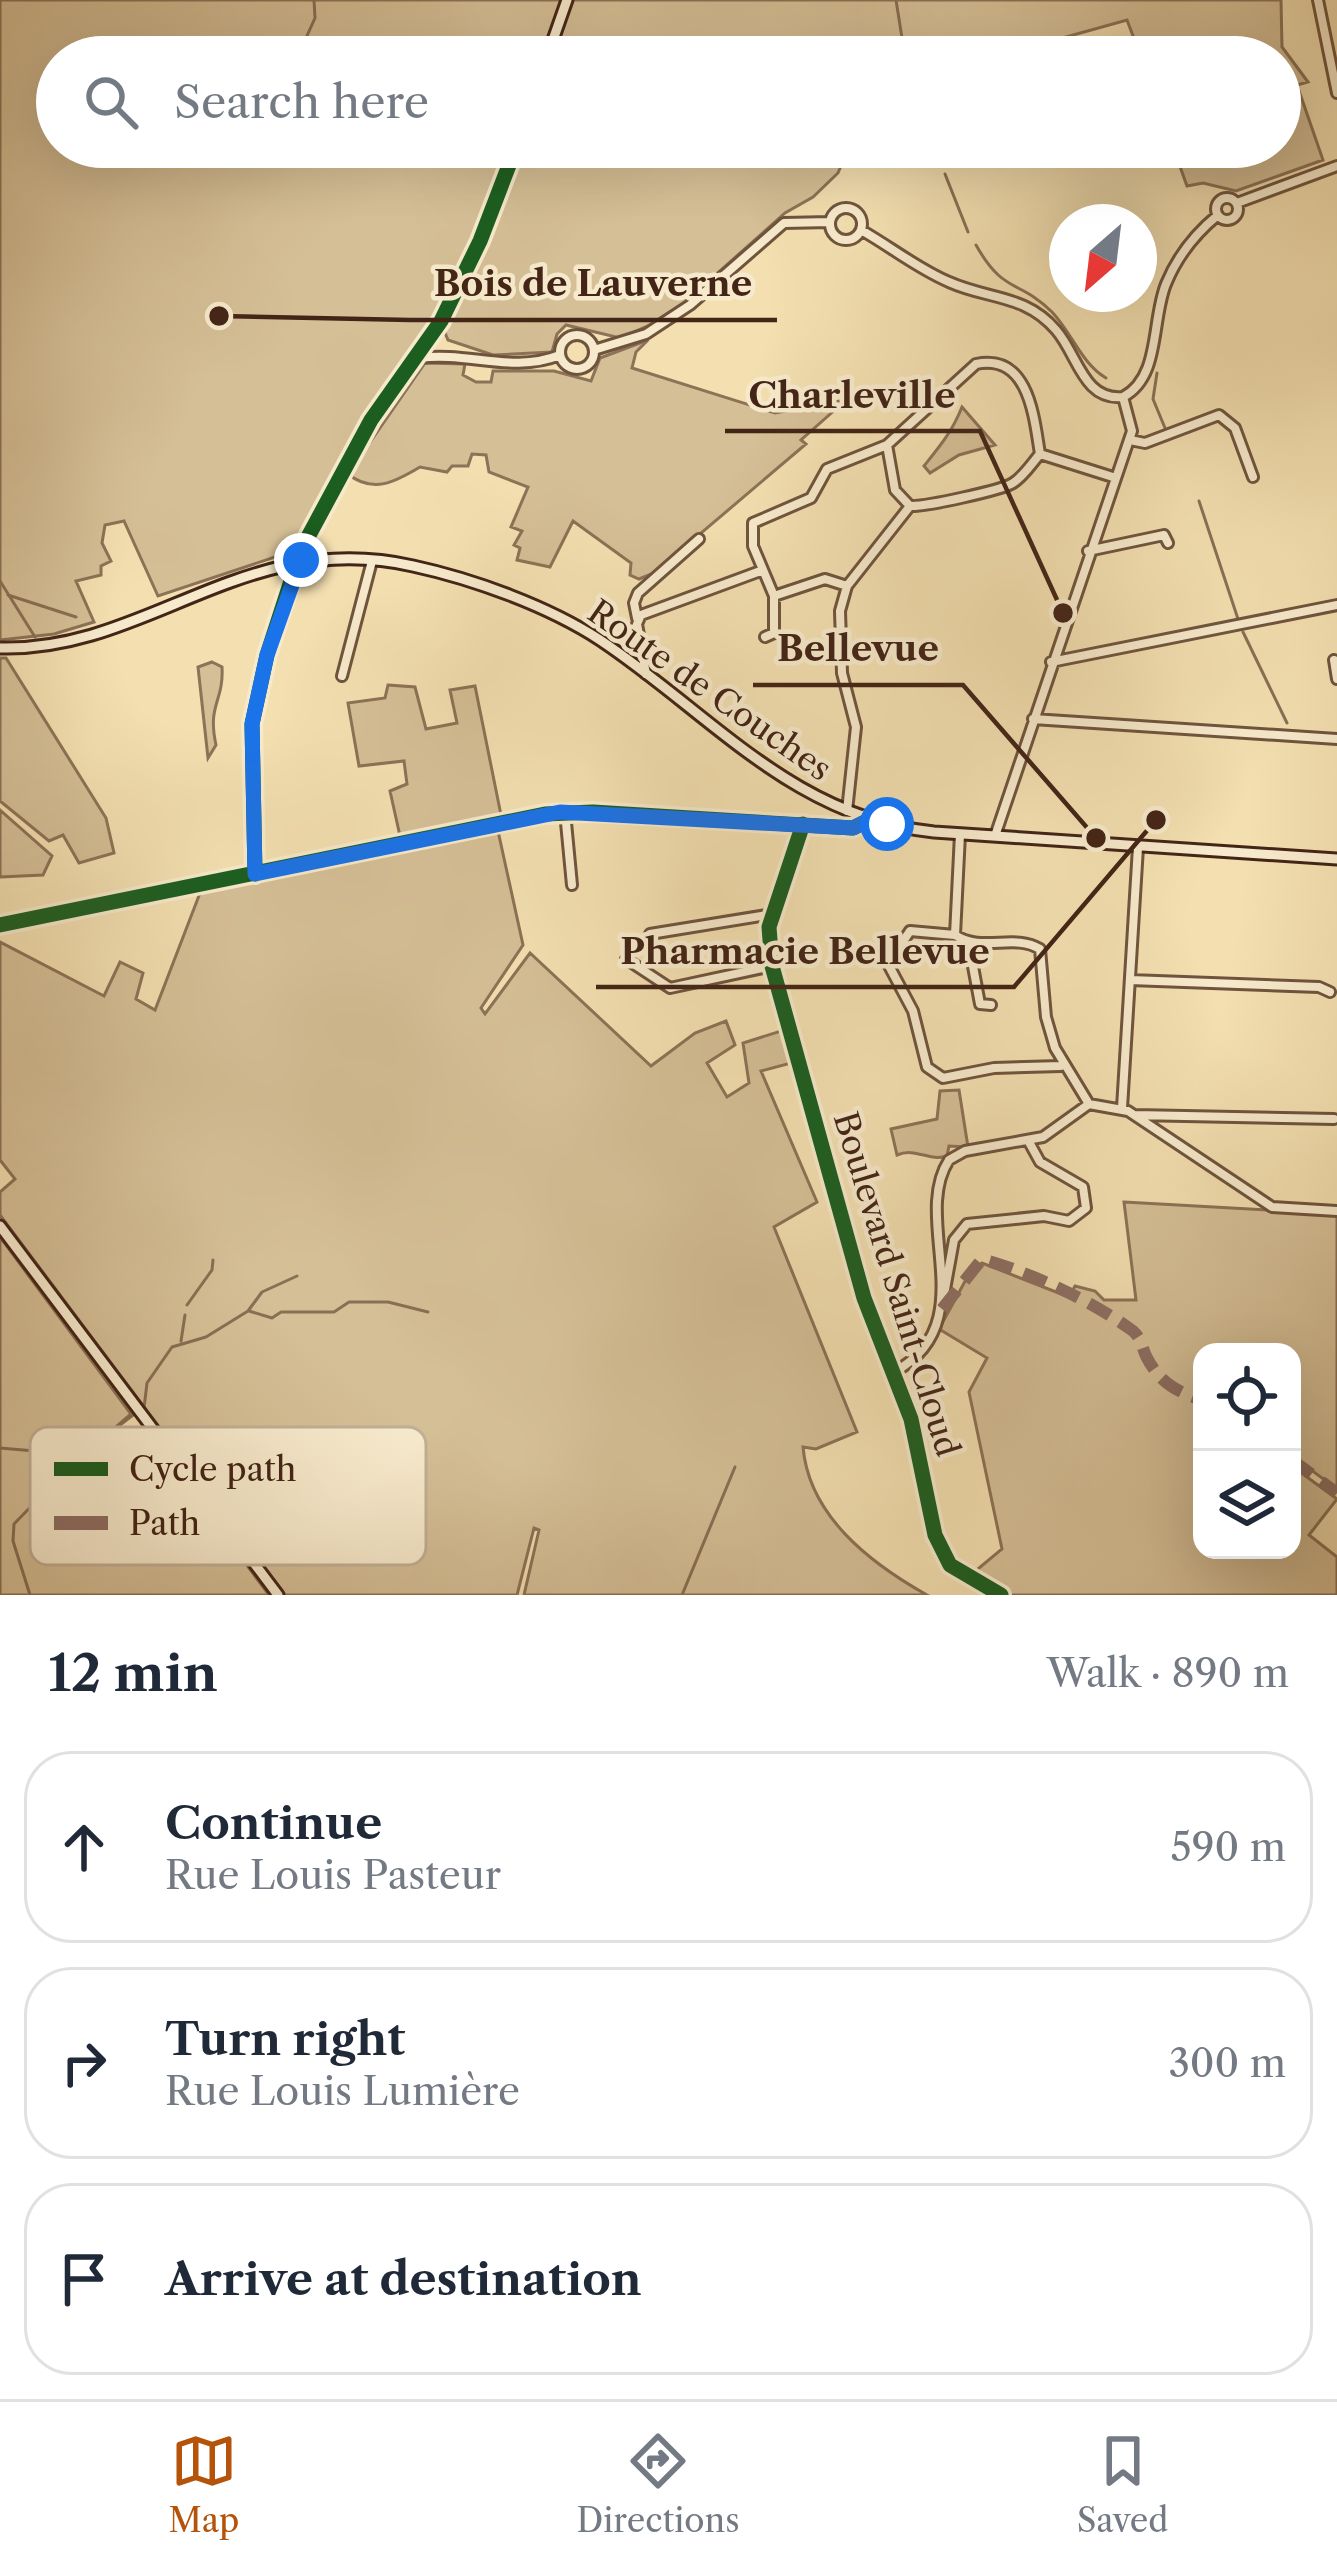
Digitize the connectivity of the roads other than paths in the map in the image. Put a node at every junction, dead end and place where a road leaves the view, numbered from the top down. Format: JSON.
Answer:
{"nodes":[{"id":1,"x":567,"y":0,"type":"edge"},
{"id":2,"x":1318,"y":0,"type":"edge"},
{"id":3,"x":554,"y":36,"type":"edge"},
{"id":4,"x":1337,"y":93,"type":"edge"},
{"id":5,"x":1337,"y":166,"type":"edge"},
{"id":6,"x":508,"y":168,"type":"edge"},
{"id":7,"x":1237,"y":203,"type":"junction"},
{"id":8,"x":1218,"y":215,"type":"junction"},
{"id":9,"x":830,"y":222,"type":"junction"},
{"id":10,"x":861,"y":230,"type":"junction"},
{"id":11,"x":594,"y":350,"type":"junction"},
{"id":12,"x":560,"y":355,"type":"junction"},
{"id":13,"x":419,"y":358,"type":"junction"},
{"id":14,"x":1123,"y":398,"type":"junction"},
{"id":15,"x":1130,"y":440,"type":"junction"},
{"id":16,"x":887,"y":445,"type":"junction"},
{"id":17,"x":1040,"y":454,"type":"junction"},
{"id":18,"x":1253,"y":477,"type":"dead end"},
{"id":19,"x":1116,"y":478,"type":"junction"},
{"id":20,"x":910,"y":506,"type":"junction"},
{"id":21,"x":699,"y":539,"type":"dead end"},
{"id":22,"x":1168,"y":543,"type":"dead end"},
{"id":23,"x":1088,"y":551,"type":"junction"},
{"id":24,"x":372,"y":559,"type":"junction"},
{"id":25,"x":301,"y":560,"type":"junction"},
{"id":26,"x":763,"y":570,"type":"junction"},
{"id":27,"x":847,"y":586,"type":"junction"},
{"id":28,"x":774,"y":596,"type":"junction"},
{"id":29,"x":1337,"y":605,"type":"edge"},
{"id":30,"x":638,"y":619,"type":"junction"},
{"id":31,"x":765,"y":637,"type":"dead end"},
{"id":32,"x":0,"y":649,"type":"edge"},
{"id":33,"x":1334,"y":660,"type":"edge"},
{"id":34,"x":1051,"y":662,"type":"junction"},
{"id":35,"x":646,"y":674,"type":"junction"},
{"id":36,"x":342,"y":676,"type":"dead end"},
{"id":37,"x":1337,"y":679,"type":"edge"},
{"id":38,"x":1033,"y":718,"type":"junction"},
{"id":39,"x":1337,"y":739,"type":"edge"},
{"id":40,"x":843,"y":809,"type":"junction"},
{"id":41,"x":565,"y":812,"type":"junction"},
{"id":42,"x":859,"y":815,"type":"junction"},
{"id":43,"x":871,"y":819,"type":"junction"},
{"id":44,"x":803,"y":824,"type":"junction"},
{"id":45,"x":840,"y":827,"type":"junction"},
{"id":46,"x":960,"y":834,"type":"junction"},
{"id":47,"x":995,"y":836,"type":"junction"},
{"id":48,"x":1138,"y":847,"type":"junction"},
{"id":49,"x":1337,"y":859,"type":"edge"},
{"id":50,"x":255,"y":874,"type":"junction"},
{"id":51,"x":572,"y":885,"type":"dead end"},
{"id":52,"x":773,"y":914,"type":"junction"},
{"id":53,"x":0,"y":925,"type":"edge"},
{"id":54,"x":650,"y":934,"type":"dead end"},
{"id":55,"x":955,"y":935,"type":"junction"},
{"id":56,"x":969,"y":944,"type":"junction"},
{"id":57,"x":626,"y":959,"type":"dead end"},
{"id":58,"x":772,"y":966,"type":"junction"},
{"id":59,"x":1130,"y":980,"type":"junction"},
{"id":60,"x":1330,"y":992,"type":"dead end"},
{"id":61,"x":991,"y":1005,"type":"dead end"},
{"id":62,"x":1061,"y":1066,"type":"junction"},
{"id":63,"x":1090,"y":1104,"type":"junction"},
{"id":64,"x":1122,"y":1108,"type":"junction"},
{"id":65,"x":1135,"y":1115,"type":"junction"},
{"id":66,"x":1334,"y":1119,"type":"edge"},
{"id":67,"x":1029,"y":1142,"type":"junction"},
{"id":68,"x":1337,"y":1211,"type":"edge"},
{"id":69,"x":0,"y":1226,"type":"edge"},
{"id":70,"x":941,"y":1296,"type":"junction"},
{"id":71,"x":895,"y":1372,"type":"junction"},
{"id":72,"x":151,"y":1427,"type":"edge"},
{"id":73,"x":255,"y":1565,"type":"edge"},
{"id":74,"x":278,"y":1595,"type":"edge"},
{"id":75,"x":1001,"y":1595,"type":"edge"}],
"edges":[{"from":1,"to":3,"type":"main road"},
{"from":2,"to":4,"type":"street"},
{"from":5,"to":7,"type":"street"},
{"from":6,"to":13,"type":"main road"},
{"from":7,"to":8,"type":"street"},
{"from":7,"to":8,"type":"street"},
{"from":8,"to":14,"type":"street"},
{"from":9,"to":10,"type":"street"},
{"from":9,"to":10,"type":"street"},
{"from":9,"to":11,"type":"street"},
{"from":10,"to":14,"type":"street"},
{"from":11,"to":12,"type":"street"},
{"from":11,"to":12,"type":"street"},
{"from":12,"to":13,"type":"street"},
{"from":13,"to":25,"type":"main road"},
{"from":14,"to":15,"type":"street"},
{"from":15,"to":18,"type":"street"},
{"from":15,"to":19,"type":"street"},
{"from":16,"to":17,"type":"street"},
{"from":16,"to":20,"type":"street"},
{"from":16,"to":26,"type":"street"},
{"from":17,"to":19,"type":"street"},
{"from":17,"to":20,"type":"street"},
{"from":19,"to":23,"type":"street"},
{"from":20,"to":27,"type":"street"},
{"from":21,"to":30,"type":"street"},
{"from":22,"to":23,"type":"street"},
{"from":23,"to":34,"type":"street"},
{"from":24,"to":25,"type":"main road","name":"Route de Couches"},
{"from":24,"to":35,"type":"main road","name":"Route de Couches"},
{"from":24,"to":36,"type":"street"},
{"from":25,"to":32,"type":"main road","name":"Route de Couches"},
{"from":25,"to":50,"type":"street"},
{"from":26,"to":28,"type":"street"},
{"from":26,"to":30,"type":"street"},
{"from":27,"to":28,"type":"street"},
{"from":27,"to":40,"type":"street"},
{"from":28,"to":31,"type":"street"},
{"from":29,"to":34,"type":"street"},
{"from":30,"to":35,"type":"street"},
{"from":33,"to":37,"type":"street"},
{"from":34,"to":38,"type":"street"},
{"from":35,"to":40,"type":"main road","name":"Route de Couches"},
{"from":38,"to":39,"type":"street"},
{"from":38,"to":47,"type":"street"},
{"from":40,"to":42,"type":"main road","name":"Route de Couches"},
{"from":40,"to":45,"type":"street"},
{"from":41,"to":44,"type":"street"},
{"from":41,"to":50,"type":"street"},
{"from":41,"to":51,"type":"street"},
{"from":42,"to":43,"type":"main road","name":"Route de Couches"},
{"from":42,"to":45,"type":"street"},
{"from":43,"to":45,"type":"street"},
{"from":43,"to":46,"type":"main road","name":"Route de Couches"},
{"from":44,"to":45,"type":"street"},
{"from":44,"to":52,"type":"street","name":"Boulevard Saint-Cloud"},
{"from":46,"to":47,"type":"main road","name":"Route de Couches"},
{"from":46,"to":55,"type":"street"},
{"from":47,"to":48,"type":"main road","name":"Route de Couches"},
{"from":48,"to":49,"type":"main road","name":"Route de Couches"},
{"from":48,"to":59,"type":"street"},
{"from":50,"to":53,"type":"street"},
{"from":52,"to":54,"type":"street"},
{"from":52,"to":58,"type":"street","name":"Boulevard Saint-Cloud"},
{"from":55,"to":56,"type":"street"},
{"from":55,"to":62,"type":"street"},
{"from":56,"to":61,"type":"street"},
{"from":56,"to":62,"type":"street"},
{"from":57,"to":58,"type":"street"},
{"from":58,"to":71,"type":"street","name":"Boulevard Saint-Cloud"},
{"from":59,"to":60,"type":"street"},
{"from":59,"to":64,"type":"street"},
{"from":62,"to":63,"type":"street"},
{"from":63,"to":64,"type":"street"},
{"from":63,"to":67,"type":"street"},
{"from":64,"to":65,"type":"street"},
{"from":65,"to":66,"type":"street"},
{"from":65,"to":68,"type":"street"},
{"from":67,"to":70,"type":"street"},
{"from":67,"to":70,"type":"street"},
{"from":69,"to":72,"type":"main road"},
{"from":70,"to":71,"type":"street"},
{"from":71,"to":75,"type":"street","name":"Boulevard Saint-Cloud"},
{"from":73,"to":74,"type":"main road"}]}
